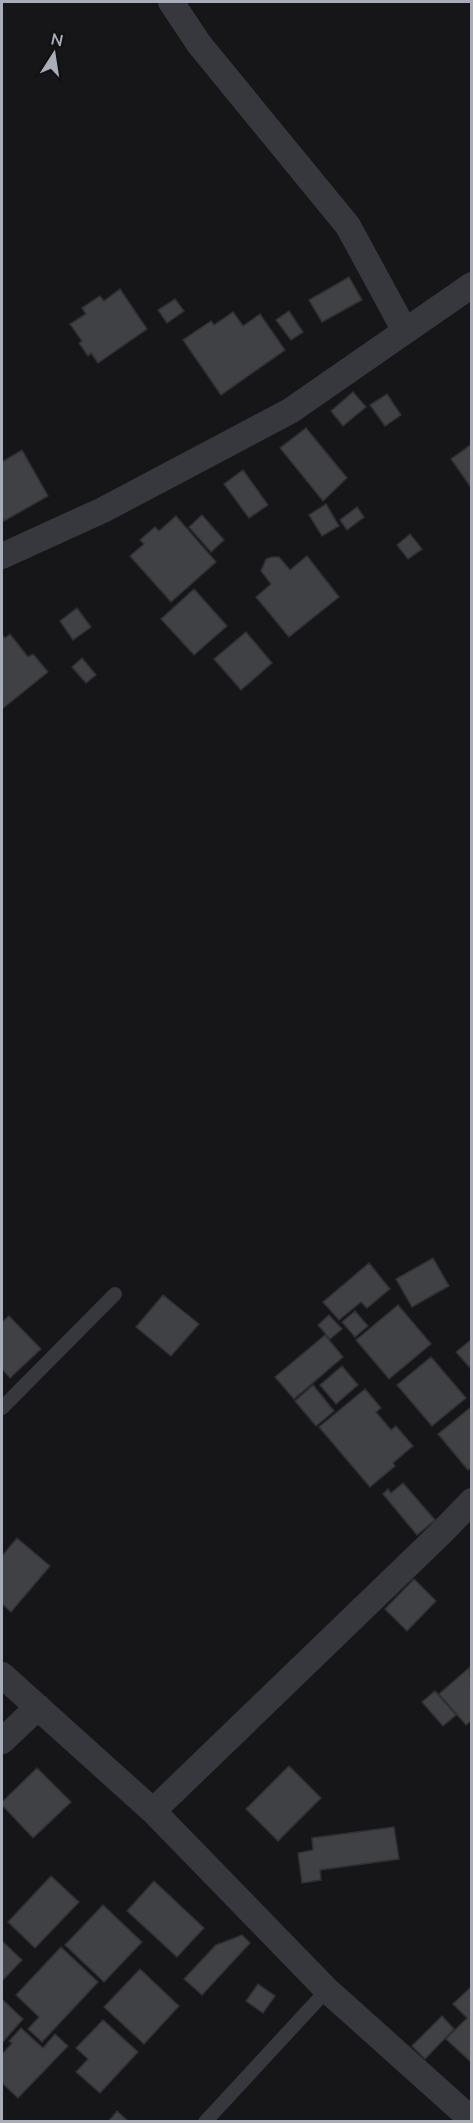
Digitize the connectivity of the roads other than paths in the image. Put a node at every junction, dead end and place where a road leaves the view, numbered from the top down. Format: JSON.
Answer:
{"nodes":[{"id":1,"x":171,"y":2,"type":"edge"},
{"id":2,"x":471,"y":285,"type":"edge"},
{"id":3,"x":405,"y":331,"type":"junction"},
{"id":4,"x":2,"y":556,"type":"edge"},
{"id":5,"x":115,"y":1294,"type":"dead end"},
{"id":6,"x":2,"y":1408,"type":"edge"},
{"id":7,"x":471,"y":1501,"type":"edge"},
{"id":8,"x":2,"y":1675,"type":"edge"},
{"id":9,"x":38,"y":1707,"type":"junction"},
{"id":10,"x":2,"y":1741,"type":"edge"},
{"id":11,"x":153,"y":1811,"type":"junction"},
{"id":12,"x":327,"y":1990,"type":"junction"},
{"id":13,"x":471,"y":2120,"type":"edge"},
{"id":14,"x":205,"y":2121,"type":"edge"}],
"edges":[{"from":1,"to":3,"type":"street"},
{"from":2,"to":3,"type":"street"},
{"from":3,"to":4,"type":"street"},
{"from":5,"to":6,"type":"lane"},
{"from":7,"to":11,"type":"street"},
{"from":8,"to":9,"type":"street"},
{"from":9,"to":10,"type":"street"},
{"from":9,"to":11,"type":"street"},
{"from":11,"to":12,"type":"street"},
{"from":12,"to":13,"type":"street"},
{"from":12,"to":14,"type":"lane"}]}
